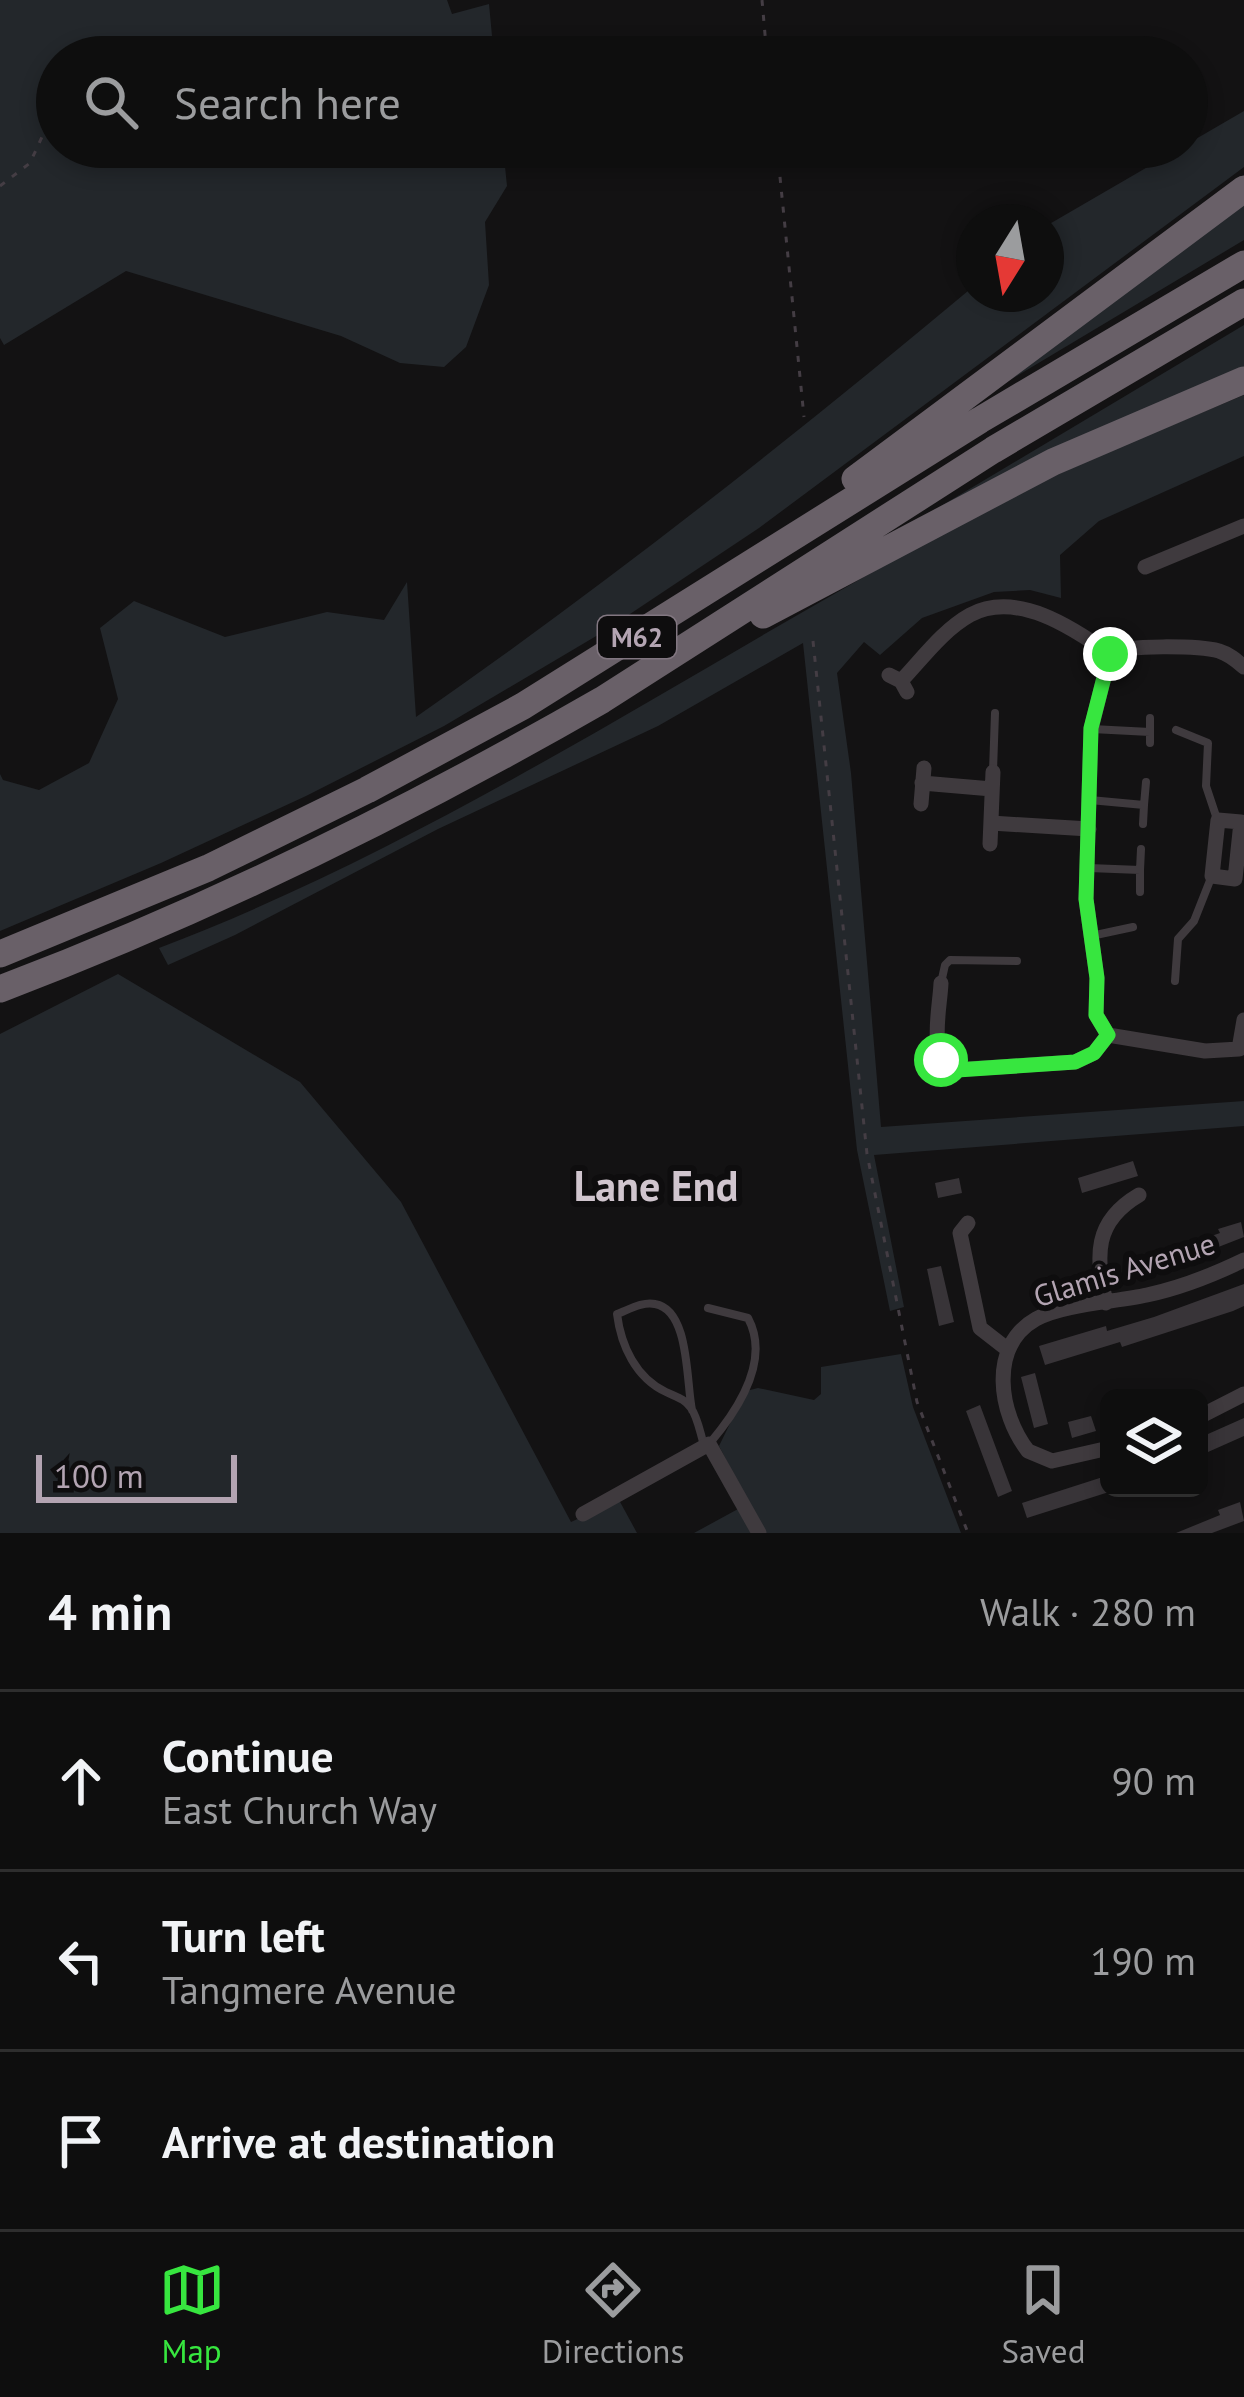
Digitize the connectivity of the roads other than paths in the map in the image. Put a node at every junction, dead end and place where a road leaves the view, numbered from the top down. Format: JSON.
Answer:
{"nodes":[{"id":1,"x":1244,"y":189,"type":"edge"},
{"id":2,"x":1244,"y":264,"type":"edge"},
{"id":3,"x":1244,"y":302,"type":"edge"},
{"id":4,"x":1244,"y":380,"type":"edge"},
{"id":5,"x":1244,"y":526,"type":"edge"},
{"id":6,"x":1145,"y":567,"type":"dead end"},
{"id":7,"x":664,"y":621,"type":"junction"},
{"id":8,"x":1110,"y":654,"type":"junction"},
{"id":9,"x":1244,"y":667,"type":"edge"},
{"id":10,"x":899,"y":683,"type":"dead end"},
{"id":11,"x":602,"y":700,"type":"junction"},
{"id":12,"x":995,"y":713,"type":"dead end"},
{"id":13,"x":1150,"y":718,"type":"dead end"},
{"id":14,"x":1091,"y":728,"type":"junction"},
{"id":15,"x":1176,"y":730,"type":"dead end"},
{"id":16,"x":992,"y":780,"type":"junction"},
{"id":17,"x":1146,"y":782,"type":"dead end"},
{"id":18,"x":1089,"y":800,"type":"junction"},
{"id":19,"x":921,"y":803,"type":"dead end"},
{"id":20,"x":1144,"y":805,"type":"junction"},
{"id":21,"x":1218,"y":820,"type":"junction"},
{"id":22,"x":991,"y":823,"type":"junction"},
{"id":23,"x":1143,"y":824,"type":"dead end"},
{"id":24,"x":1089,"y":829,"type":"junction"},
{"id":25,"x":991,"y":844,"type":"dead end"},
{"id":26,"x":1141,"y":849,"type":"dead end"},
{"id":27,"x":1241,"y":851,"type":"edge"},
{"id":28,"x":1087,"y":868,"type":"junction"},
{"id":29,"x":1140,"y":870,"type":"junction"},
{"id":30,"x":1212,"y":876,"type":"junction"},
{"id":31,"x":1140,"y":892,"type":"dead end"},
{"id":32,"x":1133,"y":928,"type":"dead end"},
{"id":33,"x":1090,"y":937,"type":"junction"},
{"id":34,"x":0,"y":954,"type":"edge"},
{"id":35,"x":1017,"y":962,"type":"dead end"},
{"id":36,"x":1175,"y":981,"type":"dead end"},
{"id":37,"x":941,"y":983,"type":"joint"},
{"id":38,"x":0,"y":989,"type":"edge"},
{"id":39,"x":919,"y":1007,"type":"dead end"},
{"id":40,"x":940,"y":1009,"type":"junction"},
{"id":41,"x":1244,"y":1020,"type":"edge"},
{"id":42,"x":1108,"y":1035,"type":"junction"},
{"id":43,"x":1241,"y":1049,"type":"edge"},
{"id":44,"x":1139,"y":1195,"type":"dead end"},
{"id":45,"x":968,"y":1222,"type":"dead end"},
{"id":46,"x":1244,"y":1260,"type":"edge"},
{"id":47,"x":1106,"y":1303,"type":"junction"},
{"id":48,"x":708,"y":1308,"type":"dead end"},
{"id":49,"x":1007,"y":1349,"type":"junction"},
{"id":50,"x":1244,"y":1394,"type":"edge"},
{"id":51,"x":692,"y":1410,"type":"junction"},
{"id":52,"x":1208,"y":1412,"type":"edge"},
{"id":53,"x":707,"y":1445,"type":"junction"},
{"id":54,"x":1100,"y":1450,"type":"edge"},
{"id":55,"x":583,"y":1514,"type":"dead end"},
{"id":56,"x":759,"y":1533,"type":"edge"}],
"edges":[{"from":1,"to":7,"type":"highway","number":"M62"},
{"from":2,"to":7,"type":"highway","number":"M62"},
{"from":3,"to":11,"type":"highway","number":"M62"},
{"from":4,"to":11,"type":"highway","number":"M62"},
{"from":5,"to":6,"type":"street"},
{"from":7,"to":34,"type":"highway","number":"M62"},
{"from":8,"to":9,"type":"street"},
{"from":8,"to":10,"type":"street"},
{"from":8,"to":14,"type":"street"},
{"from":11,"to":38,"type":"highway","number":"M62"},
{"from":12,"to":16,"type":"lane"},
{"from":13,"to":14,"type":"lane"},
{"from":14,"to":18,"type":"street"},
{"from":15,"to":21,"type":"lane"},
{"from":16,"to":19,"type":"street"},
{"from":16,"to":22,"type":"street"},
{"from":17,"to":20,"type":"lane"},
{"from":18,"to":20,"type":"lane"},
{"from":18,"to":24,"type":"street"},
{"from":20,"to":23,"type":"lane"},
{"from":21,"to":27,"type":"street"},
{"from":21,"to":30,"type":"street"},
{"from":22,"to":24,"type":"street"},
{"from":22,"to":25,"type":"street"},
{"from":24,"to":28,"type":"street"},
{"from":26,"to":29,"type":"lane"},
{"from":27,"to":30,"type":"street"},
{"from":28,"to":29,"type":"lane"},
{"from":28,"to":33,"type":"street"},
{"from":29,"to":31,"type":"lane"},
{"from":30,"to":36,"type":"lane"},
{"from":32,"to":33,"type":"lane"},
{"from":33,"to":42,"type":"street"},
{"from":35,"to":37,"type":"lane"},
{"from":37,"to":40,"type":"street"},
{"from":39,"to":40,"type":"street"},
{"from":40,"to":42,"type":"street"},
{"from":41,"to":43,"type":"street"},
{"from":42,"to":43,"type":"street"},
{"from":44,"to":47,"type":"street"},
{"from":45,"to":49,"type":"street"},
{"from":46,"to":47,"type":"street","name":"Glamis Avenue"},
{"from":47,"to":49,"type":"street","name":"Glamis Avenue"},
{"from":48,"to":53,"type":"lane"},
{"from":49,"to":54,"type":"street"},
{"from":50,"to":52,"type":"street"},
{"from":51,"to":51,"type":"lane"},
{"from":51,"to":53,"type":"lane"},
{"from":53,"to":55,"type":"street"},
{"from":53,"to":56,"type":"street"}]}
